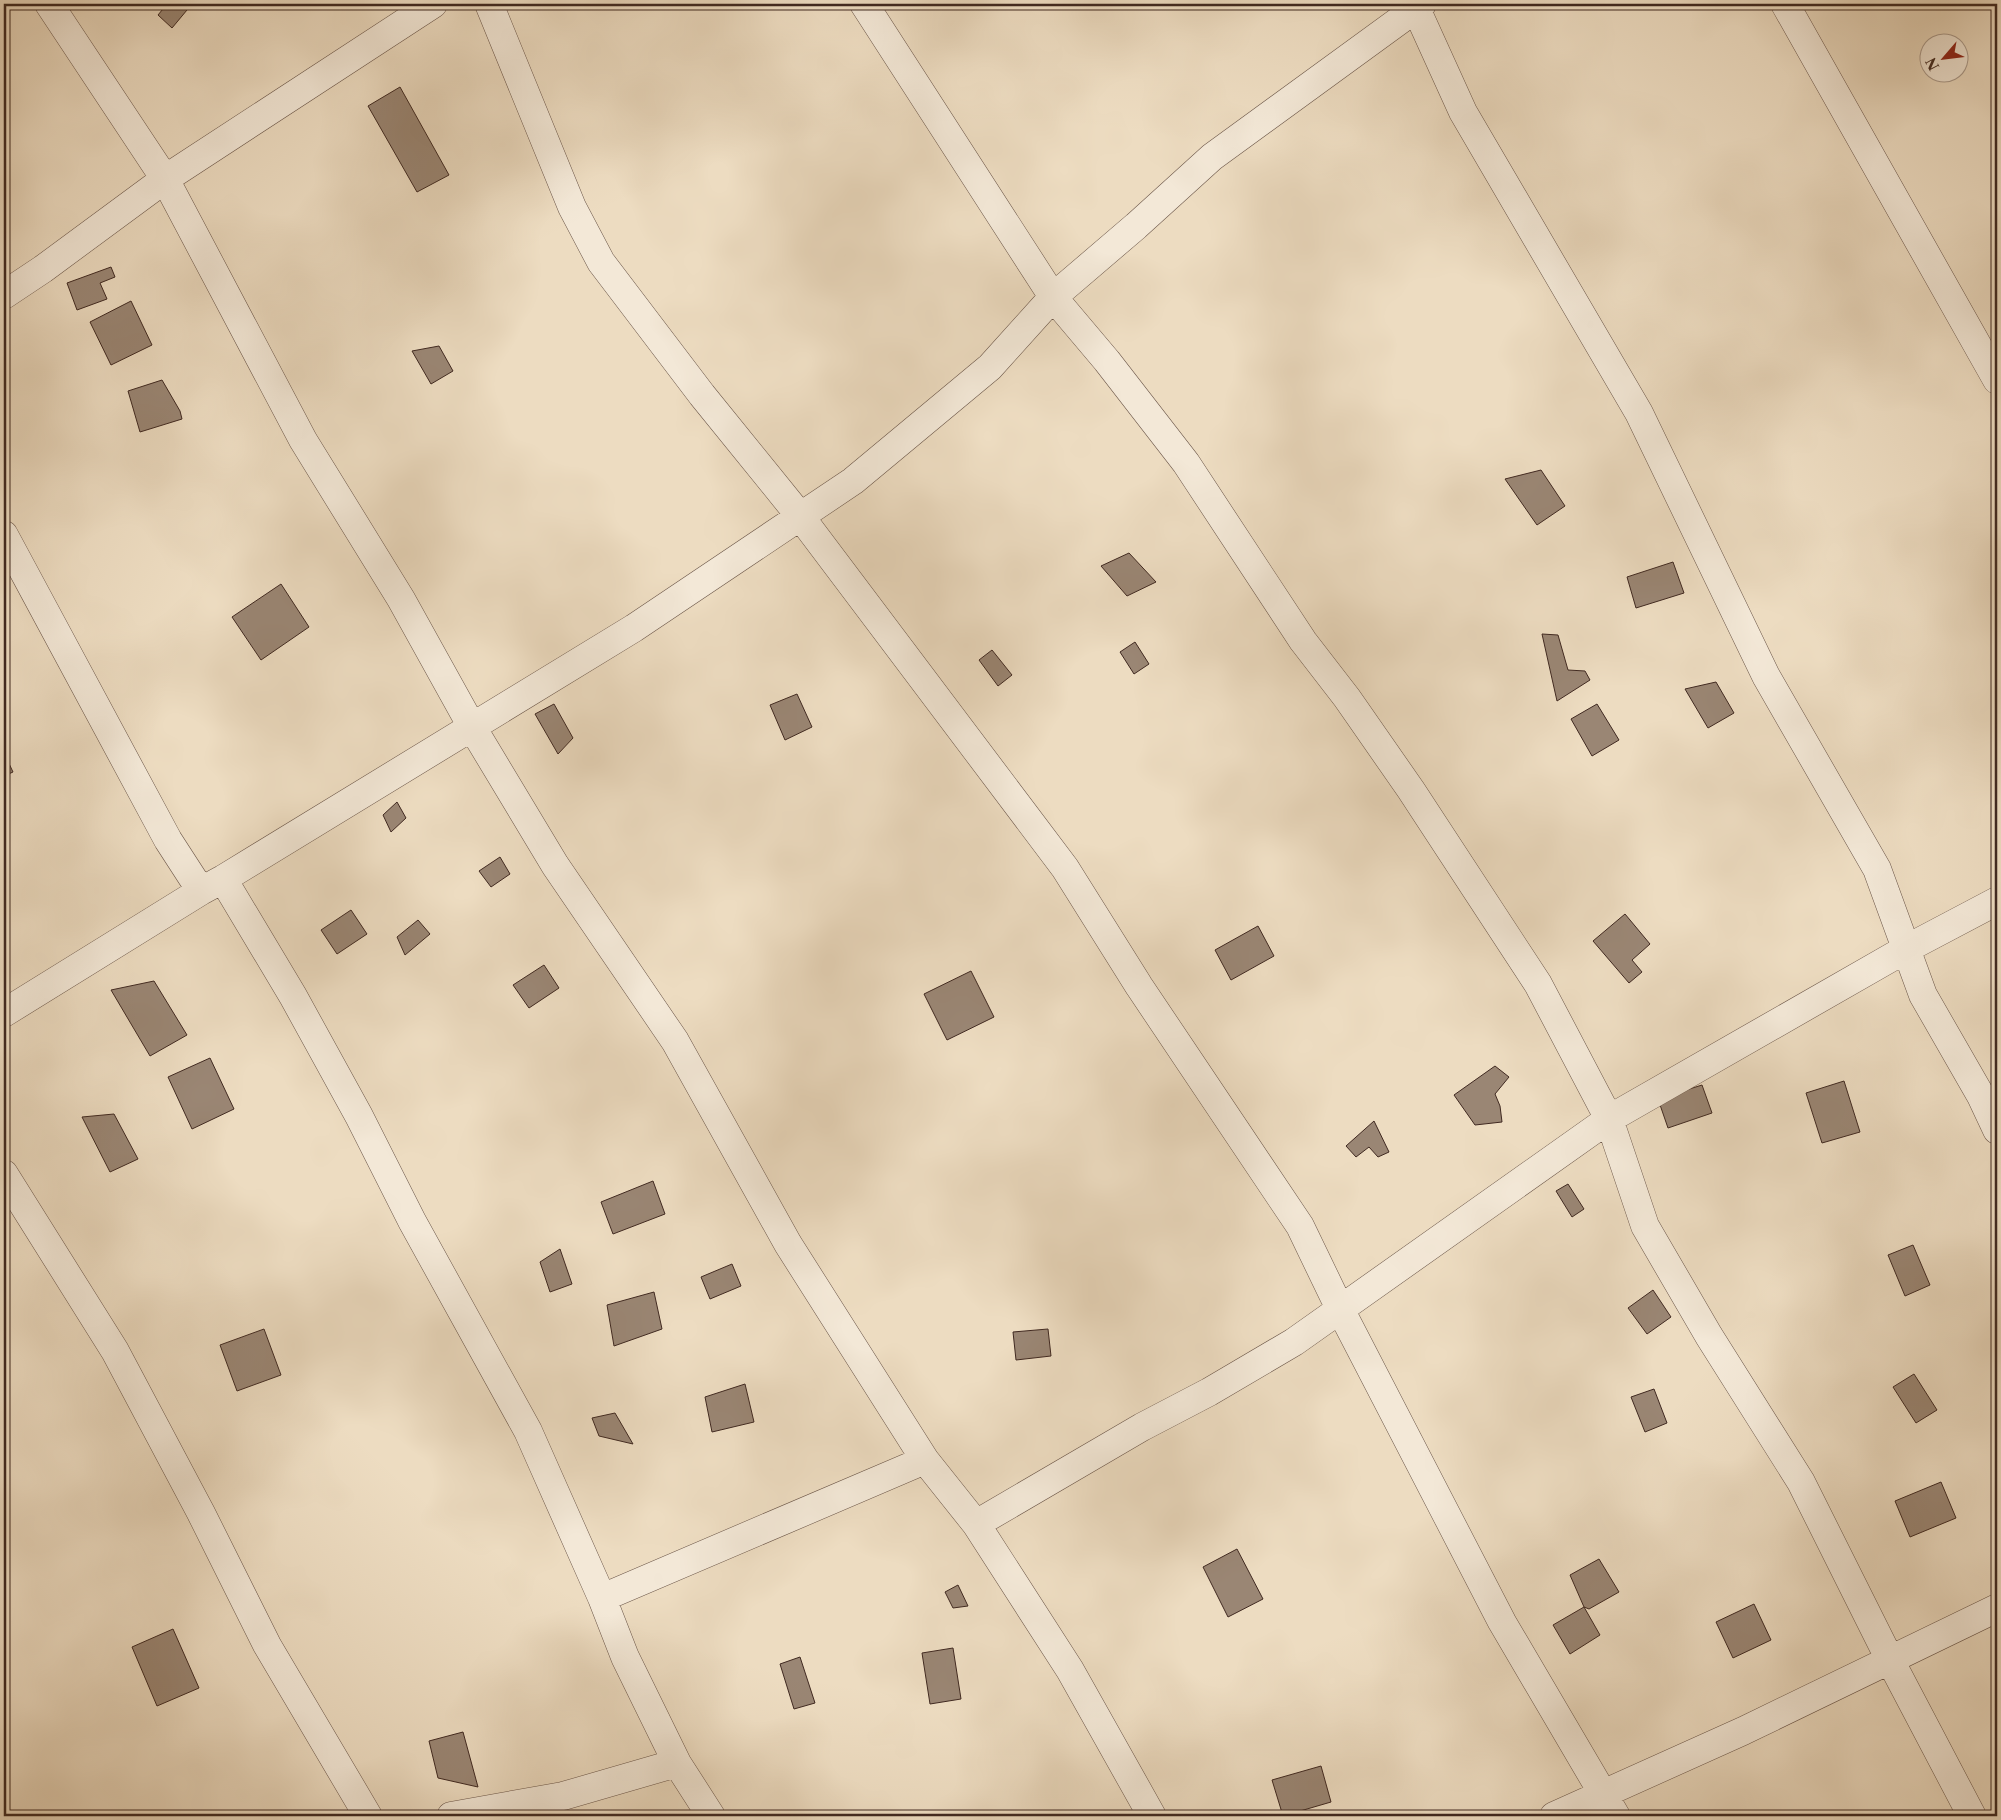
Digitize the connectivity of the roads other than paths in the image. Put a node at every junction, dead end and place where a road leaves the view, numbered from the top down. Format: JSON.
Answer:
{"nodes":[{"id":1,"x":48,"y":4,"type":"edge"},
{"id":2,"x":433,"y":4,"type":"edge"},
{"id":3,"x":489,"y":4,"type":"edge"},
{"id":4,"x":864,"y":4,"type":"edge"},
{"id":5,"x":1785,"y":4,"type":"edge"},
{"id":6,"x":1417,"y":5,"type":"edge"},
{"id":7,"x":165,"y":179,"type":"junction"},
{"id":8,"x":4,"y":295,"type":"edge"},
{"id":9,"x":1053,"y":297,"type":"junction"},
{"id":10,"x":1997,"y":380,"type":"edge"},
{"id":11,"x":800,"y":516,"type":"junction"},
{"id":12,"x":4,"y":535,"type":"edge"},
{"id":13,"x":472,"y":727,"type":"junction"},
{"id":14,"x":212,"y":885,"type":"junction"},
{"id":15,"x":1997,"y":901,"type":"edge"},
{"id":16,"x":1906,"y":949,"type":"junction"},
{"id":17,"x":4,"y":1014,"type":"edge"},
{"id":18,"x":1608,"y":1119,"type":"junction"},
{"id":19,"x":1997,"y":1130,"type":"edge"},
{"id":20,"x":4,"y":1174,"type":"edge"},
{"id":21,"x":1340,"y":1308,"type":"junction"},
{"id":22,"x":925,"y":1460,"type":"junction"},
{"id":23,"x":976,"y":1524,"type":"junction"},
{"id":24,"x":602,"y":1598,"type":"junction"},
{"id":25,"x":1997,"y":1608,"type":"edge"},
{"id":26,"x":1890,"y":1660,"type":"junction"},
{"id":27,"x":677,"y":1763,"type":"junction"},
{"id":28,"x":1610,"y":1805,"type":"edge"},
{"id":29,"x":368,"y":1816,"type":"edge"},
{"id":30,"x":451,"y":1816,"type":"edge"},
{"id":31,"x":710,"y":1816,"type":"edge"},
{"id":32,"x":1152,"y":1816,"type":"edge"},
{"id":33,"x":1554,"y":1816,"type":"edge"},
{"id":34,"x":1972,"y":1816,"type":"edge"}],
"edges":[{"from":1,"to":7,"type":"street"},
{"from":2,"to":7,"type":"street"},
{"from":3,"to":11,"type":"street"},
{"from":4,"to":9,"type":"street"},
{"from":5,"to":10,"type":"street"},
{"from":6,"to":9,"type":"street"},
{"from":6,"to":16,"type":"street"},
{"from":7,"to":8,"type":"street"},
{"from":7,"to":13,"type":"street"},
{"from":9,"to":11,"type":"street"},
{"from":9,"to":18,"type":"street"},
{"from":11,"to":13,"type":"street"},
{"from":11,"to":21,"type":"street"},
{"from":12,"to":14,"type":"street"},
{"from":13,"to":14,"type":"street"},
{"from":13,"to":22,"type":"street"},
{"from":14,"to":17,"type":"street"},
{"from":14,"to":24,"type":"street"},
{"from":15,"to":16,"type":"street"},
{"from":16,"to":18,"type":"street"},
{"from":16,"to":19,"type":"street"},
{"from":18,"to":21,"type":"street"},
{"from":18,"to":26,"type":"street"},
{"from":20,"to":29,"type":"street"},
{"from":21,"to":23,"type":"street"},
{"from":21,"to":28,"type":"street"},
{"from":22,"to":23,"type":"street"},
{"from":22,"to":24,"type":"street"},
{"from":23,"to":32,"type":"street"},
{"from":24,"to":27,"type":"street"},
{"from":25,"to":26,"type":"street"},
{"from":26,"to":28,"type":"street"},
{"from":26,"to":34,"type":"street"},
{"from":27,"to":30,"type":"street"},
{"from":27,"to":31,"type":"street"},
{"from":28,"to":33,"type":"street"}]}
